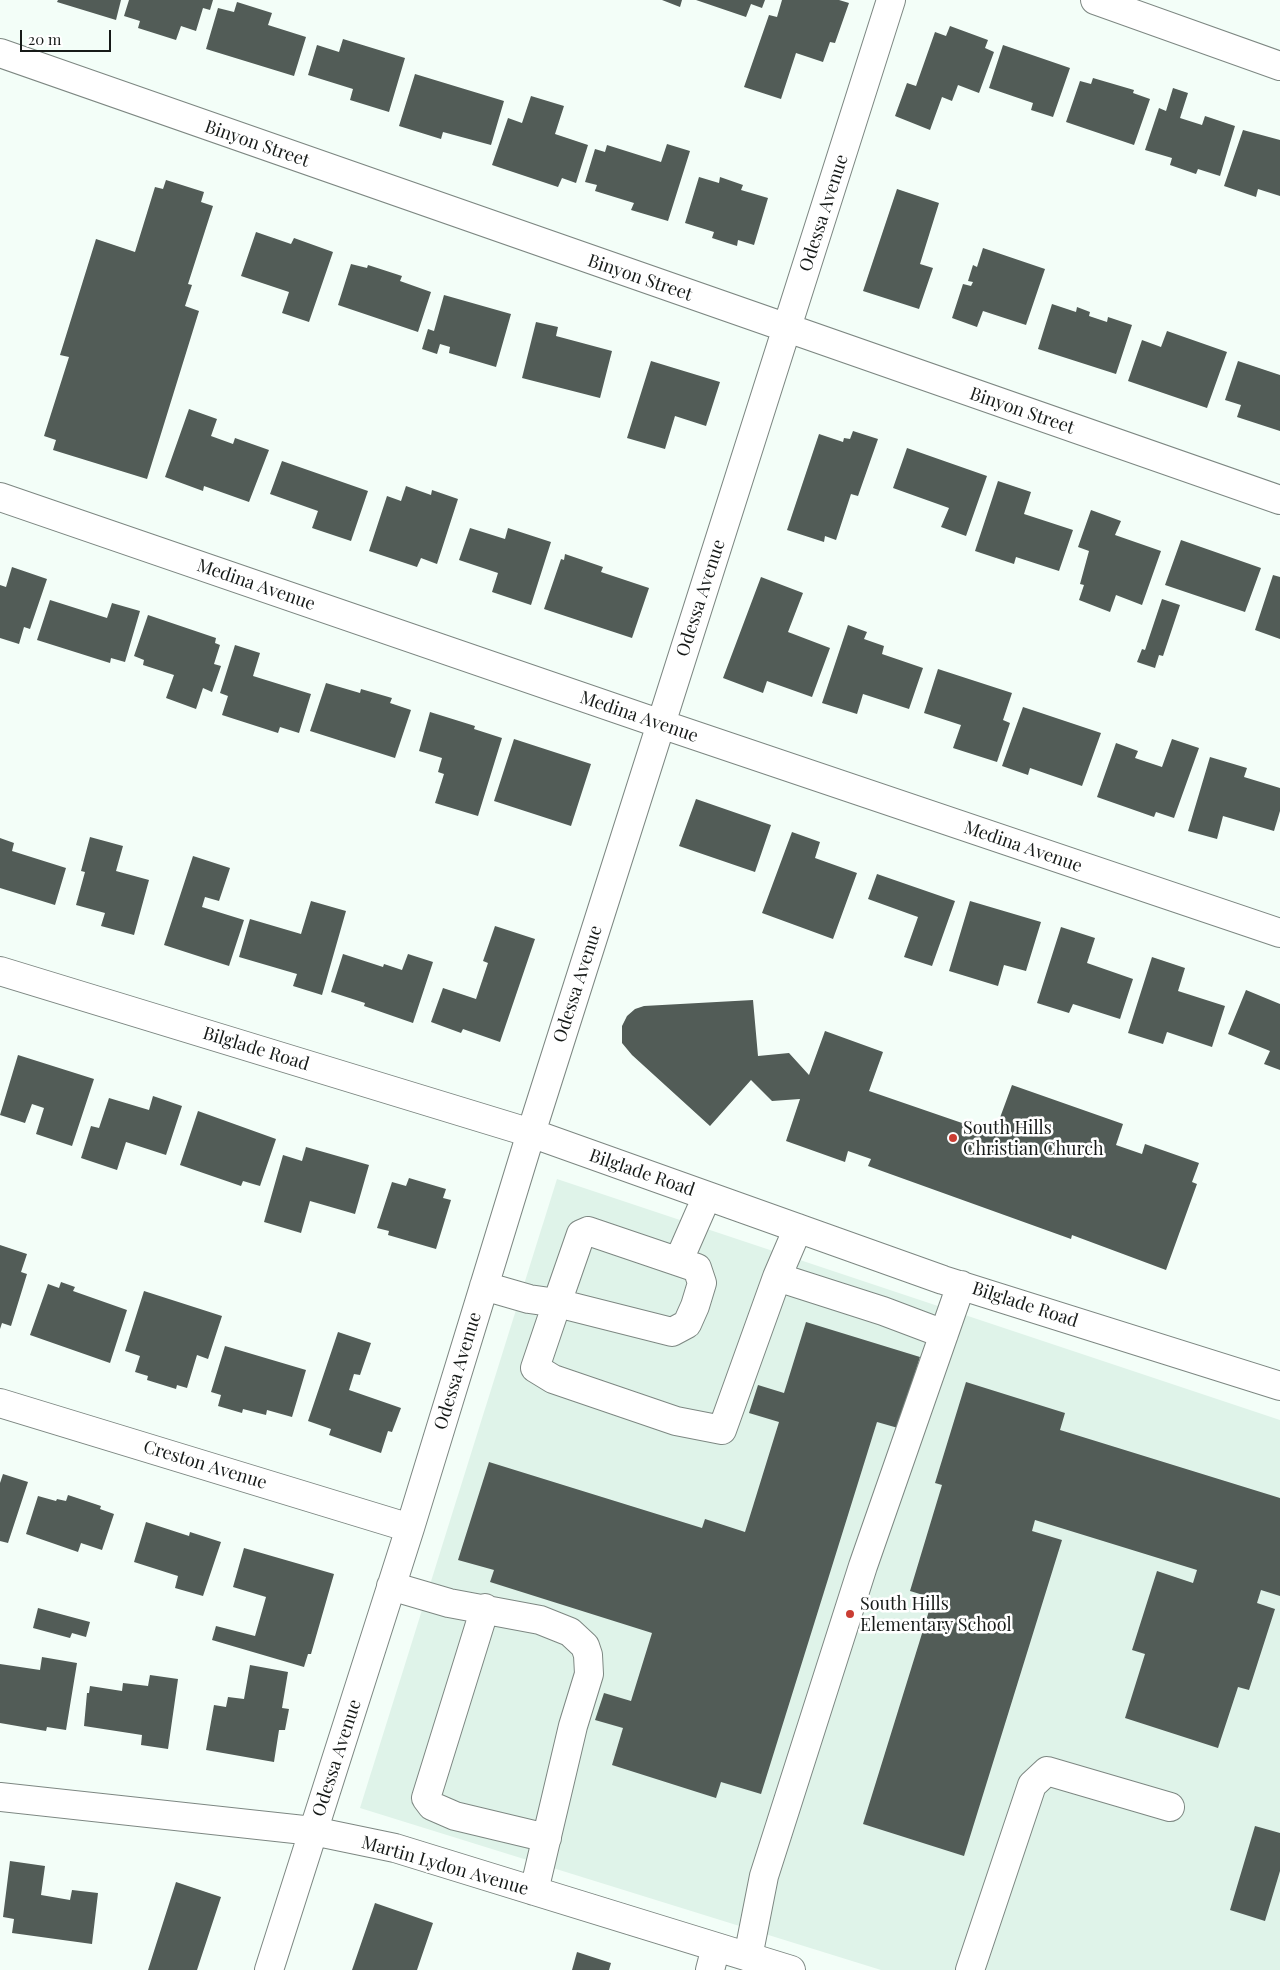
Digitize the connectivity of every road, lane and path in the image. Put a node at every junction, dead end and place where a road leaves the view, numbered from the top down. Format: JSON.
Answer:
{"nodes":[{"id":1,"x":891,"y":0,"type":"edge"},
{"id":2,"x":1095,"y":0,"type":"edge"},
{"id":3,"x":0,"y":53,"type":"edge"},
{"id":4,"x":1280,"y":66,"type":"edge"},
{"id":5,"x":786,"y":329,"type":"junction"},
{"id":6,"x":0,"y":497,"type":"edge"},
{"id":7,"x":1280,"y":500,"type":"edge"},
{"id":8,"x":661,"y":724,"type":"junction"},
{"id":9,"x":1280,"y":933,"type":"edge"},
{"id":10,"x":0,"y":970,"type":"edge"},
{"id":11,"x":531,"y":1133,"type":"junction"},
{"id":12,"x":707,"y":1196,"type":"junction"},
{"id":13,"x":798,"y":1228,"type":"junction"},
{"id":14,"x":679,"y":1260,"type":"junction"},
{"id":15,"x":777,"y":1278,"type":"junction"},
{"id":16,"x":961,"y":1285,"type":"junction"},
{"id":17,"x":484,"y":1286,"type":"junction"},
{"id":18,"x":556,"y":1303,"type":"junction"},
{"id":19,"x":944,"y":1334,"type":"junction"},
{"id":20,"x":1280,"y":1386,"type":"edge"},
{"id":21,"x":0,"y":1403,"type":"edge"},
{"id":22,"x":410,"y":1528,"type":"junction"},
{"id":23,"x":391,"y":1586,"type":"junction"},
{"id":24,"x":485,"y":1608,"type":"junction"},
{"id":25,"x":0,"y":1797,"type":"edge"},
{"id":26,"x":1170,"y":1807,"type":"dead end"},
{"id":27,"x":313,"y":1831,"type":"junction"},
{"id":28,"x":547,"y":1838,"type":"junction"},
{"id":29,"x":534,"y":1891,"type":"junction"},
{"id":30,"x":748,"y":1957,"type":"junction"},
{"id":31,"x":713,"y":1959,"type":"edge"},
{"id":32,"x":269,"y":1970,"type":"edge"},
{"id":33,"x":791,"y":1970,"type":"edge"},
{"id":34,"x":970,"y":1970,"type":"edge"}],
"edges":[{"from":1,"to":5,"type":"street","name":"Odessa Avenue"},
{"from":2,"to":4,"type":"street"},
{"from":3,"to":5,"type":"street","name":"Binyon Street"},
{"from":5,"to":7,"type":"street","name":"Binyon Street"},
{"from":5,"to":8,"type":"street","name":"Odessa Avenue"},
{"from":6,"to":8,"type":"street","name":"Medina Avenue"},
{"from":8,"to":9,"type":"street","name":"Medina Avenue"},
{"from":8,"to":11,"type":"street","name":"Odessa Avenue"},
{"from":10,"to":11,"type":"street","name":"Bilglade Road"},
{"from":11,"to":12,"type":"street","name":"Bilglade Road"},
{"from":11,"to":17,"type":"street","name":"Odessa Avenue"},
{"from":12,"to":13,"type":"street","name":"Bilglade Road"},
{"from":12,"to":14,"type":"street"},
{"from":13,"to":15,"type":"street"},
{"from":13,"to":16,"type":"street","name":"Bilglade Road"},
{"from":14,"to":18,"type":"street"},
{"from":14,"to":18,"type":"street"},
{"from":15,"to":18,"type":"street"},
{"from":15,"to":19,"type":"street"},
{"from":16,"to":19,"type":"street"},
{"from":16,"to":20,"type":"street","name":"Bilglade Road"},
{"from":17,"to":18,"type":"street"},
{"from":17,"to":22,"type":"street","name":"Odessa Avenue"},
{"from":19,"to":30,"type":"street"},
{"from":21,"to":22,"type":"street","name":"Creston Avenue"},
{"from":22,"to":23,"type":"street","name":"Odessa Avenue"},
{"from":23,"to":24,"type":"street"},
{"from":23,"to":27,"type":"street","name":"Odessa Avenue"},
{"from":24,"to":28,"type":"street"},
{"from":24,"to":28,"type":"street"},
{"from":25,"to":27,"type":"street","name":"Martin Lydon Avenue"},
{"from":26,"to":34,"type":"street"},
{"from":27,"to":29,"type":"street","name":"Martin Lydon Avenue"},
{"from":27,"to":32,"type":"street","name":"Odessa Avenue"},
{"from":28,"to":29,"type":"street"},
{"from":29,"to":31,"type":"street","name":"Martin Lydon Avenue"},
{"from":30,"to":31,"type":"street","name":"Martin Lydon Avenue"},
{"from":30,"to":33,"type":"street","name":"Martin Lydon Avenue"}]}
